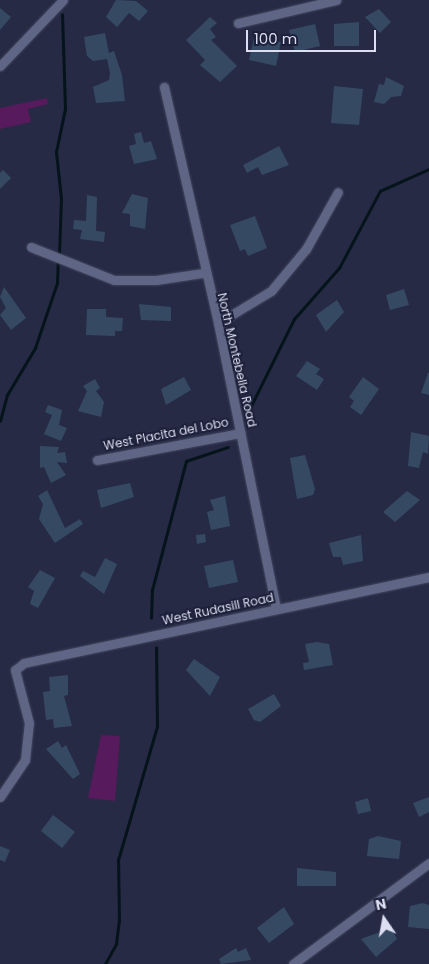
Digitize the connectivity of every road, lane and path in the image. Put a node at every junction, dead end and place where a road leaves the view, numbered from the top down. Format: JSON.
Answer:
{"nodes":[{"id":1,"x":63,"y":0,"type":"edge"},
{"id":2,"x":336,"y":0,"type":"edge"},
{"id":3,"x":238,"y":22,"type":"dead end"},
{"id":4,"x":0,"y":66,"type":"edge"},
{"id":5,"x":164,"y":87,"type":"dead end"},
{"id":6,"x":338,"y":192,"type":"dead end"},
{"id":7,"x":31,"y":247,"type":"dead end"},
{"id":8,"x":203,"y":273,"type":"junction"},
{"id":9,"x":218,"y":323,"type":"junction"},
{"id":10,"x":240,"y":433,"type":"junction"},
{"id":11,"x":97,"y":460,"type":"dead end"},
{"id":12,"x":429,"y":577,"type":"edge"},
{"id":13,"x":276,"y":610,"type":"junction"},
{"id":14,"x":0,"y":797,"type":"edge"},
{"id":15,"x":429,"y":863,"type":"edge"},
{"id":16,"x":292,"y":964,"type":"edge"}],
"edges":[{"from":1,"to":4,"type":"street"},
{"from":2,"to":3,"type":"street"},
{"from":5,"to":8,"type":"street","name":"North Montebella Road"},
{"from":6,"to":9,"type":"street"},
{"from":7,"to":8,"type":"street"},
{"from":8,"to":9,"type":"street","name":"North Montebella Road"},
{"from":9,"to":10,"type":"street","name":"North Montebella Road"},
{"from":10,"to":11,"type":"street","name":"West Placita del Lobo"},
{"from":10,"to":13,"type":"street","name":"North Montebella Road"},
{"from":12,"to":13,"type":"street","name":"West Rudasill Road"},
{"from":13,"to":14,"type":"street","name":"West Rudasill Road"},
{"from":15,"to":16,"type":"street"}]}
